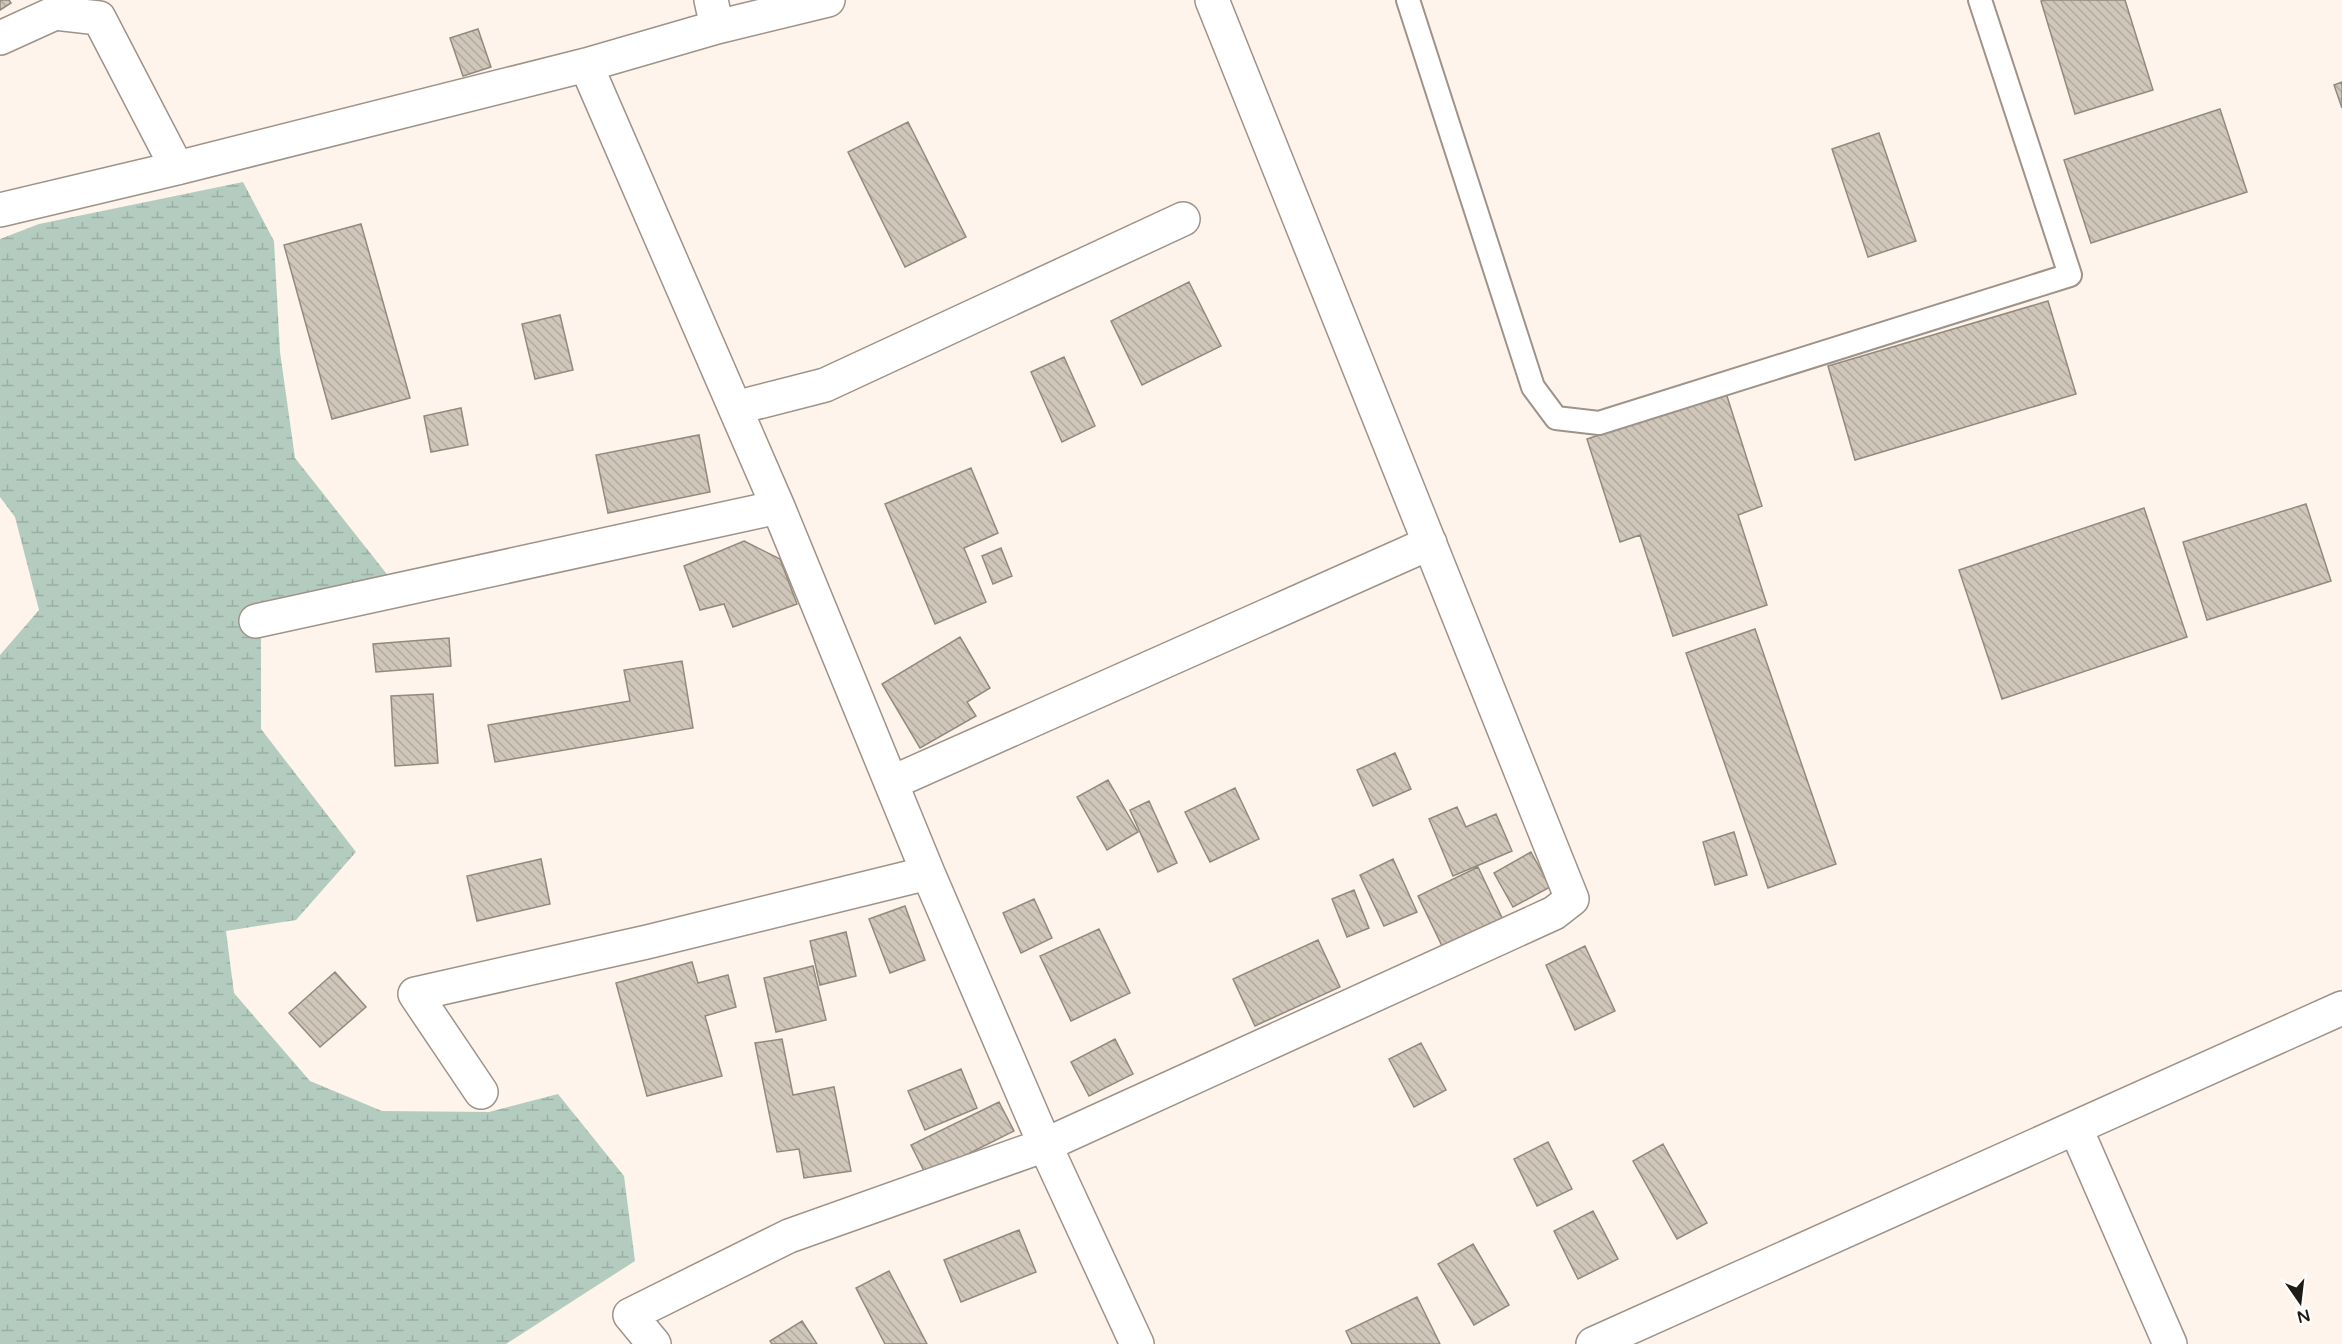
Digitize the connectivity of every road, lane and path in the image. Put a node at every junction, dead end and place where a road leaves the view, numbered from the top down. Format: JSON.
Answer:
{"nodes":[{"id":1,"x":828,"y":0,"type":"edge"},
{"id":2,"x":1212,"y":0,"type":"edge"},
{"id":3,"x":1408,"y":0,"type":"edge"},
{"id":4,"x":1980,"y":0,"type":"edge"},
{"id":5,"x":714,"y":14,"type":"edge"},
{"id":6,"x":0,"y":38,"type":"edge"},
{"id":7,"x":586,"y":65,"type":"junction"},
{"id":8,"x":177,"y":168,"type":"junction"},
{"id":9,"x":0,"y":210,"type":"edge"},
{"id":10,"x":1184,"y":219,"type":"dead end"},
{"id":11,"x":735,"y":408,"type":"junction"},
{"id":12,"x":778,"y":507,"type":"junction"},
{"id":13,"x":1430,"y":543,"type":"junction"},
{"id":14,"x":256,"y":621,"type":"dead end"},
{"id":15,"x":891,"y":783,"type":"junction"},
{"id":16,"x":928,"y":873,"type":"junction"},
{"id":17,"x":2342,"y":1008,"type":"edge"},
{"id":18,"x":481,"y":1092,"type":"dead end"},
{"id":19,"x":2076,"y":1129,"type":"junction"},
{"id":20,"x":1045,"y":1145,"type":"junction"},
{"id":21,"x":654,"y":1344,"type":"edge"},
{"id":22,"x":1137,"y":1344,"type":"edge"},
{"id":23,"x":1593,"y":1344,"type":"edge"},
{"id":24,"x":2170,"y":1344,"type":"edge"}],
"edges":[{"from":1,"to":5,"type":"street"},
{"from":2,"to":13,"type":"street"},
{"from":3,"to":4,"type":"lane"},
{"from":5,"to":7,"type":"street"},
{"from":6,"to":8,"type":"street"},
{"from":7,"to":8,"type":"street"},
{"from":7,"to":11,"type":"street"},
{"from":8,"to":9,"type":"street"},
{"from":10,"to":11,"type":"street"},
{"from":11,"to":12,"type":"street"},
{"from":12,"to":14,"type":"street"},
{"from":12,"to":15,"type":"street"},
{"from":13,"to":15,"type":"street"},
{"from":13,"to":20,"type":"street"},
{"from":15,"to":16,"type":"street"},
{"from":16,"to":18,"type":"street"},
{"from":16,"to":20,"type":"street"},
{"from":17,"to":19,"type":"street"},
{"from":19,"to":23,"type":"street"},
{"from":19,"to":24,"type":"street"},
{"from":20,"to":21,"type":"street"},
{"from":20,"to":22,"type":"street"}]}
